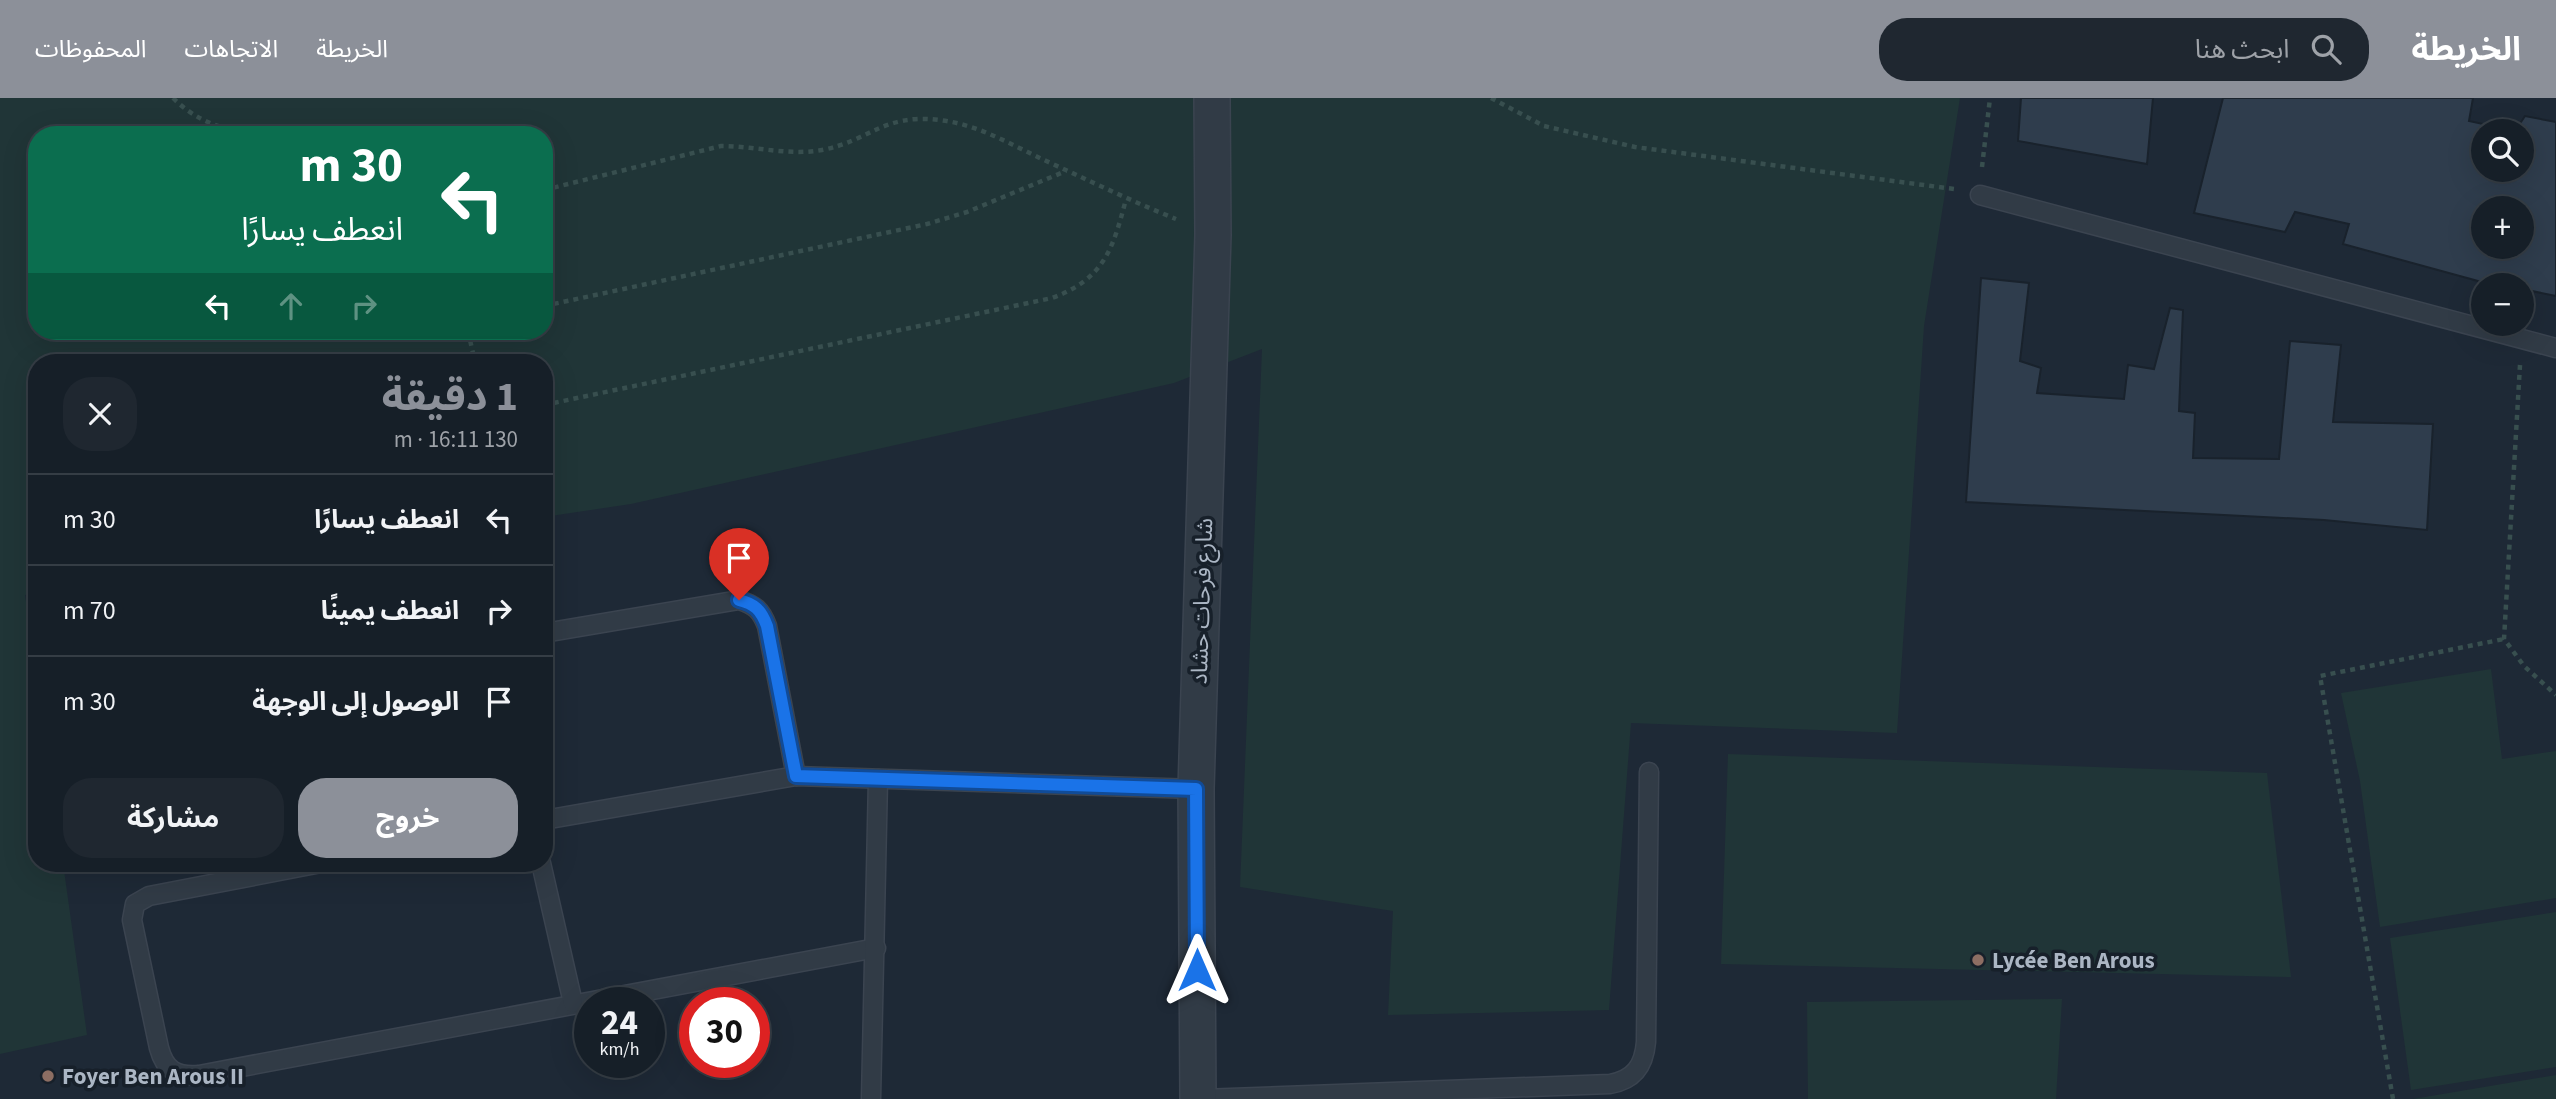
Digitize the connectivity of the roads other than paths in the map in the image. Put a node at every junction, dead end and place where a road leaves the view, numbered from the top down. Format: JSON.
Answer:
{"nodes":[{"id":1,"x":1212,"y":101,"type":"edge"},
{"id":2,"x":1980,"y":195,"type":"road end"},
{"id":3,"x":2556,"y":348,"type":"edge"},
{"id":4,"x":553,"y":631,"type":"edge"},
{"id":5,"x":1649,"y":772,"type":"dead end"},
{"id":6,"x":796,"y":776,"type":"junction"},
{"id":7,"x":878,"y":779,"type":"junction"},
{"id":8,"x":1196,"y":789,"type":"junction"},
{"id":9,"x":553,"y":818,"type":"edge"},
{"id":10,"x":274,"y":872,"type":"edge"},
{"id":11,"x":543,"y":872,"type":"edge"},
{"id":12,"x":876,"y":948,"type":"junction"},
{"id":13,"x":573,"y":1003,"type":"junction"},
{"id":14,"x":871,"y":1099,"type":"edge"},
{"id":15,"x":1200,"y":1099,"type":"edge"}],
"edges":[{"from":1,"to":8,"type":"street","name":"شارع فرحات حشاد"},
{"from":2,"to":3,"type":"lane"},
{"from":4,"to":6,"type":"lane"},
{"from":5,"to":15,"type":"lane"},
{"from":6,"to":7,"type":"lane"},
{"from":6,"to":9,"type":"lane"},
{"from":7,"to":8,"type":"lane"},
{"from":7,"to":12,"type":"lane"},
{"from":8,"to":15,"type":"street","name":"شارع فرحات حشاد"},
{"from":10,"to":13,"type":"lane"},
{"from":11,"to":13,"type":"lane"},
{"from":12,"to":13,"type":"lane"},
{"from":12,"to":14,"type":"lane"}]}
